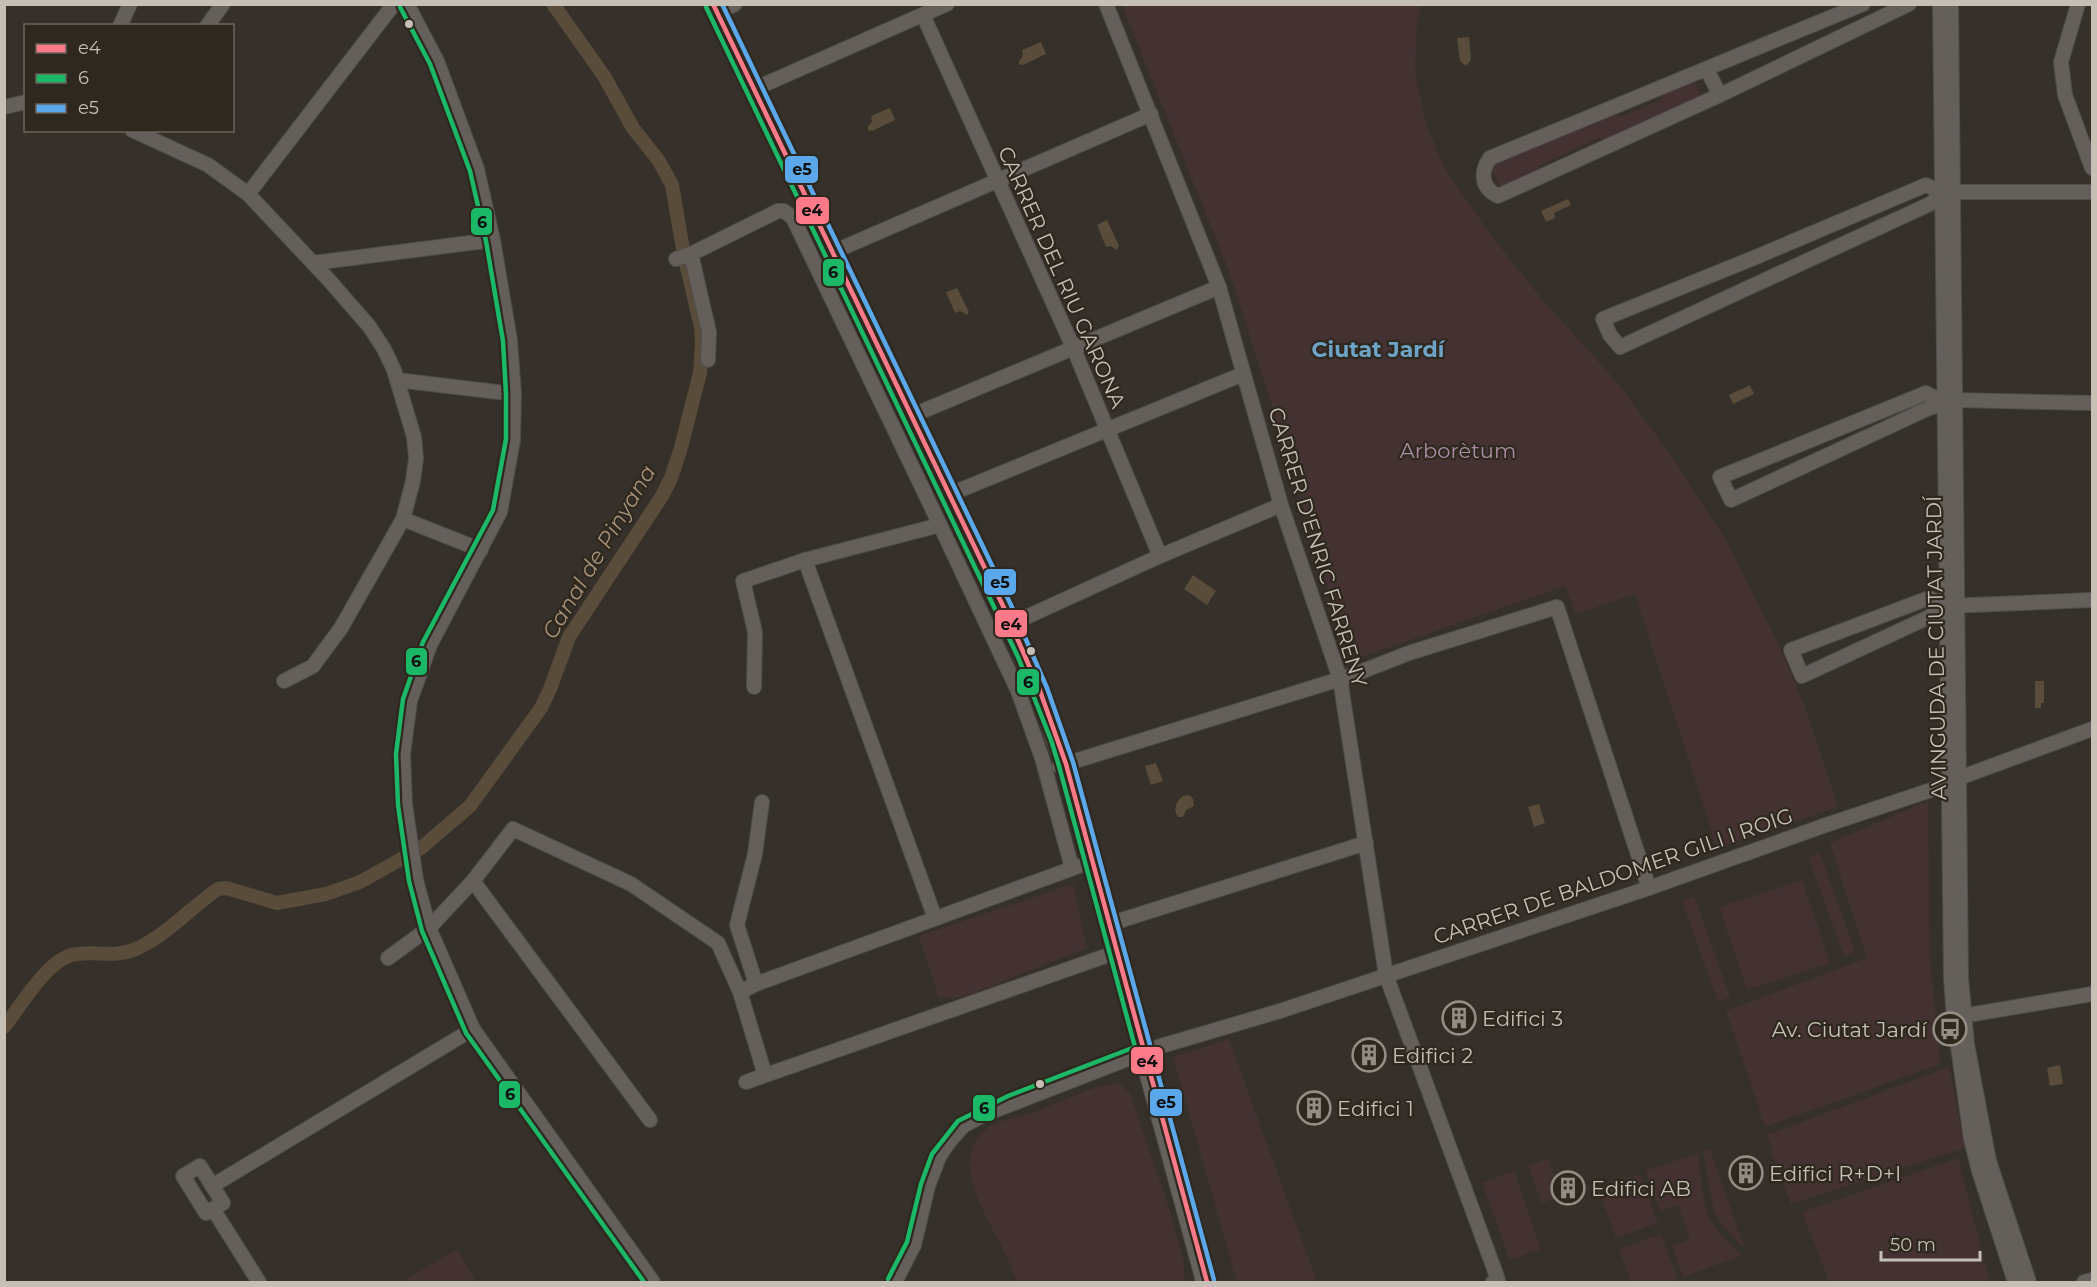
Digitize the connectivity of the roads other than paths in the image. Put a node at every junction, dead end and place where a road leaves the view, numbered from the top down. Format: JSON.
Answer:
{"nodes":[{"id":1,"x":130,"y":4,"type":"edge"},
{"id":2,"x":223,"y":4,"type":"edge"},
{"id":3,"x":394,"y":4,"type":"edge"},
{"id":4,"x":407,"y":4,"type":"edge"},
{"id":5,"x":947,"y":4,"type":"edge"},
{"id":6,"x":1106,"y":4,"type":"edge"},
{"id":7,"x":1863,"y":4,"type":"edge"},
{"id":8,"x":1909,"y":4,"type":"edge"},
{"id":9,"x":1940,"y":4,"type":"edge"},
{"id":10,"x":1951,"y":4,"type":"edge"},
{"id":11,"x":2078,"y":4,"type":"edge"},
{"id":12,"x":722,"y":7,"type":"edge"},
{"id":13,"x":923,"y":15,"type":"junction"},
{"id":14,"x":121,"y":24,"type":"edge"},
{"id":15,"x":208,"y":24,"type":"edge"},
{"id":16,"x":1707,"y":70,"type":"junction"},
{"id":17,"x":754,"y":89,"type":"junction"},
{"id":18,"x":1720,"y":95,"type":"junction"},
{"id":19,"x":24,"y":102,"type":"edge"},
{"id":20,"x":4,"y":106,"type":"edge"},
{"id":21,"x":1151,"y":114,"type":"junction"},
{"id":22,"x":136,"y":132,"type":"edge"},
{"id":23,"x":2092,"y":168,"type":"edge"},
{"id":24,"x":998,"y":182,"type":"junction"},
{"id":25,"x":1947,"y":192,"type":"junction"},
{"id":26,"x":2092,"y":192,"type":"edge"},
{"id":27,"x":248,"y":194,"type":"junction"},
{"id":28,"x":816,"y":217,"type":"junction"},
{"id":29,"x":493,"y":240,"type":"junction"},
{"id":30,"x":833,"y":252,"type":"junction"},
{"id":31,"x":691,"y":254,"type":"junction"},
{"id":32,"x":811,"y":257,"type":"junction"},
{"id":33,"x":1756,"y":257,"type":"junction"},
{"id":34,"x":676,"y":259,"type":"dead end"},
{"id":35,"x":313,"y":263,"type":"junction"},
{"id":36,"x":1767,"y":281,"type":"junction"},
{"id":37,"x":1219,"y":287,"type":"junction"},
{"id":38,"x":1073,"y":347,"type":"junction"},
{"id":39,"x":708,"y":360,"type":"dead end"},
{"id":40,"x":1244,"y":374,"type":"junction"},
{"id":41,"x":397,"y":380,"type":"junction"},
{"id":42,"x":514,"y":394,"type":"junction"},
{"id":43,"x":1950,"y":401,"type":"junction"},
{"id":44,"x":2092,"y":402,"type":"edge"},
{"id":45,"x":911,"y":416,"type":"junction"},
{"id":46,"x":1107,"y":430,"type":"junction"},
{"id":47,"x":948,"y":495,"type":"junction"},
{"id":48,"x":1281,"y":505,"type":"junction"},
{"id":49,"x":403,"y":519,"type":"junction"},
{"id":50,"x":940,"y":525,"type":"junction"},
{"id":51,"x":965,"y":530,"type":"junction"},
{"id":52,"x":481,"y":550,"type":"junction"},
{"id":53,"x":1160,"y":556,"type":"junction"},
{"id":54,"x":805,"y":560,"type":"junction"},
{"id":55,"x":965,"y":577,"type":"junction"},
{"id":56,"x":2092,"y":600,"type":"edge"},
{"id":57,"x":1952,"y":605,"type":"junction"},
{"id":58,"x":1011,"y":624,"type":"junction"},
{"id":59,"x":1340,"y":679,"type":"junction"},
{"id":60,"x":284,"y":681,"type":"dead end"},
{"id":61,"x":754,"y":687,"type":"dead end"},
{"id":62,"x":2092,"y":729,"type":"edge"},
{"id":63,"x":1066,"y":764,"type":"junction"},
{"id":64,"x":1045,"y":769,"type":"junction"},
{"id":65,"x":1954,"y":781,"type":"junction"},
{"id":66,"x":762,"y":802,"type":"dead end"},
{"id":67,"x":1366,"y":843,"type":"junction"},
{"id":68,"x":1093,"y":862,"type":"junction"},
{"id":69,"x":1072,"y":868,"type":"junction"},
{"id":70,"x":473,"y":881,"type":"junction"},
{"id":71,"x":1649,"y":888,"type":"junction"},
{"id":72,"x":935,"y":918,"type":"junction"},
{"id":73,"x":1109,"y":924,"type":"junction"},
{"id":74,"x":429,"y":928,"type":"junction"},
{"id":75,"x":1117,"y":951,"type":"junction"},
{"id":76,"x":388,"y":958,"type":"dead end"},
{"id":77,"x":1386,"y":975,"type":"junction"},
{"id":78,"x":756,"y":984,"type":"junction"},
{"id":79,"x":740,"y":992,"type":"junction"},
{"id":80,"x":2092,"y":994,"type":"edge"},
{"id":81,"x":1959,"y":1017,"type":"junction"},
{"id":82,"x":473,"y":1029,"type":"junction"},
{"id":83,"x":1144,"y":1052,"type":"junction"},
{"id":84,"x":765,"y":1075,"type":"junction"},
{"id":85,"x":746,"y":1082,"type":"dead end"},
{"id":86,"x":650,"y":1120,"type":"dead end"},
{"id":87,"x":212,"y":1186,"type":"junction"},
{"id":88,"x":213,"y":1209,"type":"junction"},
{"id":89,"x":2092,"y":1280,"type":"edge"},
{"id":90,"x":259,"y":1282,"type":"edge"},
{"id":91,"x":653,"y":1282,"type":"edge"},
{"id":92,"x":895,"y":1282,"type":"edge"},
{"id":93,"x":1207,"y":1282,"type":"edge"},
{"id":94,"x":1493,"y":1282,"type":"edge"},
{"id":95,"x":2015,"y":1282,"type":"edge"},
{"id":96,"x":2029,"y":1282,"type":"edge"},
{"id":97,"x":2084,"y":1282,"type":"edge"}],
"edges":[{"from":1,"to":14,"type":"street"},
{"from":2,"to":15,"type":"street"},
{"from":3,"to":27,"type":"street"},
{"from":4,"to":29,"type":"street"},
{"from":5,"to":13,"type":"street"},
{"from":6,"to":21,"type":"street","name":"CARRER D'ENRIC FARRENY"},
{"from":7,"to":16,"type":"street"},
{"from":8,"to":18,"type":"street"},
{"from":9,"to":25,"type":"street","name":"AVINGUDA DE CIUTAT JARDÍ"},
{"from":10,"to":25,"type":"street","name":"AVINGUDA DE CIUTAT JARDÍ"},
{"from":11,"to":23,"type":"street"},
{"from":12,"to":17,"type":"main road"},
{"from":13,"to":17,"type":"street"},
{"from":13,"to":24,"type":"street","name":"CARRER DEL RIU GARONA"},
{"from":16,"to":18,"type":"street"},
{"from":16,"to":18,"type":"street"},
{"from":17,"to":28,"type":"main road"},
{"from":19,"to":20,"type":"street"},
{"from":21,"to":24,"type":"street"},
{"from":21,"to":37,"type":"street","name":"CARRER D'ENRIC FARRENY"},
{"from":22,"to":27,"type":"street"},
{"from":24,"to":30,"type":"street"},
{"from":24,"to":38,"type":"street","name":"CARRER DEL RIU GARONA"},
{"from":25,"to":26,"type":"street"},
{"from":25,"to":33,"type":"street"},
{"from":25,"to":36,"type":"street"},
{"from":25,"to":43,"type":"street","name":"AVINGUDA DE CIUTAT JARDÍ"},
{"from":27,"to":35,"type":"street"},
{"from":28,"to":30,"type":"main road"},
{"from":28,"to":32,"type":"street"},
{"from":29,"to":35,"type":"street"},
{"from":29,"to":42,"type":"street"},
{"from":30,"to":45,"type":"main road"},
{"from":31,"to":32,"type":"street"},
{"from":31,"to":34,"type":"street"},
{"from":31,"to":39,"type":"street"},
{"from":32,"to":50,"type":"street"},
{"from":33,"to":36,"type":"street"},
{"from":33,"to":36,"type":"street"},
{"from":35,"to":41,"type":"street"},
{"from":37,"to":38,"type":"street"},
{"from":37,"to":40,"type":"street","name":"CARRER D'ENRIC FARRENY"},
{"from":38,"to":45,"type":"street"},
{"from":38,"to":46,"type":"street","name":"CARRER DEL RIU GARONA"},
{"from":40,"to":46,"type":"street"},
{"from":40,"to":48,"type":"street","name":"CARRER D'ENRIC FARRENY"},
{"from":41,"to":42,"type":"street"},
{"from":41,"to":49,"type":"street"},
{"from":42,"to":52,"type":"street"},
{"from":43,"to":43,"type":"street"},
{"from":43,"to":44,"type":"street"},
{"from":43,"to":57,"type":"street","name":"AVINGUDA DE CIUTAT JARDÍ"},
{"from":45,"to":47,"type":"main road"},
{"from":46,"to":47,"type":"street"},
{"from":46,"to":53,"type":"street","name":"CARRER DEL RIU GARONA"},
{"from":47,"to":51,"type":"main road"},
{"from":48,"to":53,"type":"street"},
{"from":48,"to":59,"type":"street","name":"CARRER D'ENRIC FARRENY"},
{"from":49,"to":52,"type":"street"},
{"from":49,"to":60,"type":"street"},
{"from":50,"to":54,"type":"street"},
{"from":50,"to":55,"type":"street"},
{"from":51,"to":55,"type":"street"},
{"from":51,"to":58,"type":"main road"},
{"from":52,"to":74,"type":"street"},
{"from":53,"to":58,"type":"street"},
{"from":54,"to":61,"type":"street"},
{"from":54,"to":72,"type":"street"},
{"from":55,"to":64,"type":"street"},
{"from":56,"to":57,"type":"street"},
{"from":57,"to":57,"type":"street"},
{"from":57,"to":65,"type":"street","name":"AVINGUDA DE CIUTAT JARDÍ"},
{"from":58,"to":63,"type":"main road"},
{"from":59,"to":63,"type":"street"},
{"from":59,"to":67,"type":"street","name":"CARRER D'ENRIC FARRENY"},
{"from":59,"to":71,"type":"street"},
{"from":62,"to":65,"type":"street","name":"CARRER DE BALDOMER GILI I ROIG"},
{"from":63,"to":64,"type":"street"},
{"from":63,"to":68,"type":"main road"},
{"from":64,"to":69,"type":"street"},
{"from":65,"to":71,"type":"street","name":"CARRER DE BALDOMER GILI I ROIG"},
{"from":65,"to":81,"type":"street","name":"AVINGUDA DE CIUTAT JARDÍ"},
{"from":66,"to":78,"type":"street"},
{"from":67,"to":73,"type":"street"},
{"from":67,"to":77,"type":"street","name":"CARRER D'ENRIC FARRENY"},
{"from":68,"to":69,"type":"street"},
{"from":68,"to":73,"type":"main road"},
{"from":69,"to":72,"type":"street"},
{"from":70,"to":74,"type":"street"},
{"from":70,"to":79,"type":"street"},
{"from":70,"to":86,"type":"street"},
{"from":71,"to":77,"type":"street","name":"CARRER DE BALDOMER GILI I ROIG"},
{"from":72,"to":78,"type":"street"},
{"from":73,"to":75,"type":"main road"},
{"from":74,"to":76,"type":"street"},
{"from":74,"to":82,"type":"street"},
{"from":75,"to":83,"type":"main road"},
{"from":75,"to":84,"type":"street"},
{"from":77,"to":83,"type":"street","name":"CARRER DE BALDOMER GILI I ROIG"},
{"from":77,"to":94,"type":"street","name":"CARRER D'ENRIC FARRENY"},
{"from":78,"to":79,"type":"street"},
{"from":79,"to":84,"type":"street"},
{"from":80,"to":81,"type":"street"},
{"from":81,"to":95,"type":"street","name":"AVINGUDA DE CIUTAT JARDÍ"},
{"from":81,"to":96,"type":"street","name":"AVINGUDA DE CIUTAT JARDÍ"},
{"from":82,"to":87,"type":"street"},
{"from":82,"to":91,"type":"street"},
{"from":83,"to":92,"type":"street","name":"CARRER DE BALDOMER GILI I ROIG"},
{"from":83,"to":93,"type":"main road"},
{"from":84,"to":85,"type":"street"},
{"from":87,"to":88,"type":"street"},
{"from":87,"to":88,"type":"street"},
{"from":88,"to":90,"type":"street"},
{"from":89,"to":97,"type":"street"}]}
